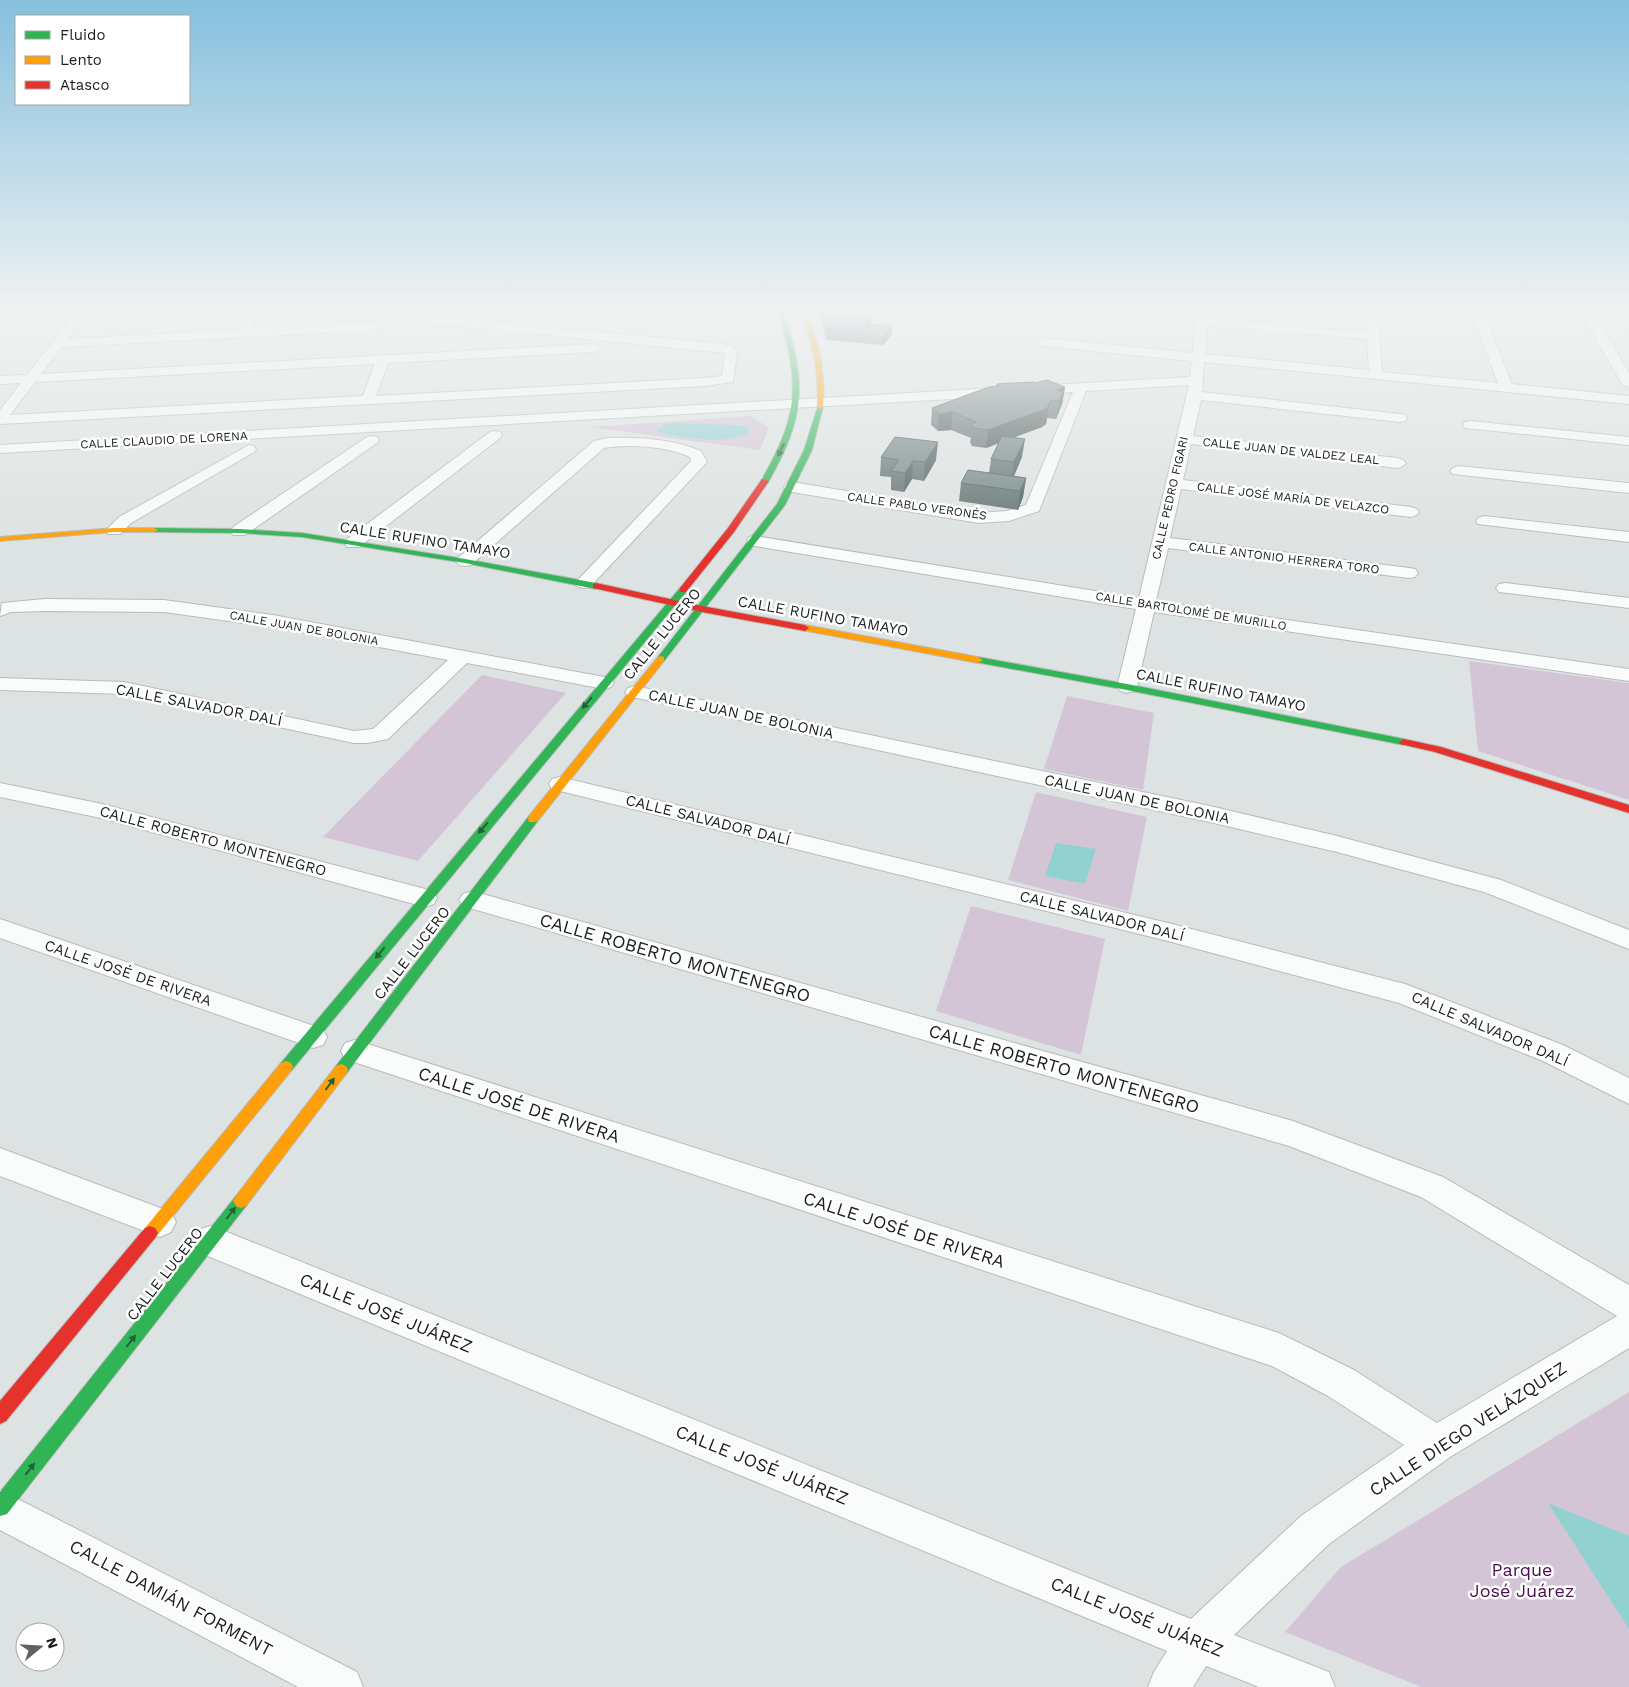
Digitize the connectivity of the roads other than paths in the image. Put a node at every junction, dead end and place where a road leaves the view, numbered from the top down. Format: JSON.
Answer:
{"nodes":[{"id":1,"x":24,"y":388,"type":"edge"},
{"id":2,"x":373,"y":388,"type":"edge"},
{"id":3,"x":589,"y":388,"type":"edge"},
{"id":4,"x":800,"y":388,"type":"edge"},
{"id":5,"x":822,"y":388,"type":"edge"},
{"id":6,"x":1081,"y":388,"type":"junction"},
{"id":7,"x":1196,"y":388,"type":"junction"},
{"id":8,"x":1506,"y":388,"type":"edge"},
{"id":9,"x":368,"y":400,"type":"junction"},
{"id":10,"x":1629,"y":400,"type":"edge"},
{"id":11,"x":820,"y":403,"type":"junction"},
{"id":12,"x":797,"y":404,"type":"junction"},
{"id":13,"x":1400,"y":418,"type":"dead end"},
{"id":14,"x":0,"y":420,"type":"edge"},
{"id":15,"x":1470,"y":425,"type":"dead end"},
{"id":16,"x":495,"y":435,"type":"dead end"},
{"id":17,"x":1183,"y":439,"type":"junction"},
{"id":18,"x":372,"y":440,"type":"dead end"},
{"id":19,"x":1629,"y":441,"type":"edge"},
{"id":20,"x":249,"y":449,"type":"dead end"},
{"id":21,"x":0,"y":450,"type":"edge"},
{"id":22,"x":1398,"y":463,"type":"dead end"},
{"id":23,"x":1458,"y":471,"type":"dead end"},
{"id":24,"x":1174,"y":484,"type":"junction"},
{"id":25,"x":792,"y":487,"type":"junction"},
{"id":26,"x":1629,"y":488,"type":"edge"},
{"id":27,"x":1411,"y":512,"type":"dead end"},
{"id":28,"x":1484,"y":521,"type":"dead end"},
{"id":29,"x":114,"y":530,"type":"junction"},
{"id":30,"x":239,"y":531,"type":"junction"},
{"id":31,"x":1629,"y":537,"type":"edge"},
{"id":32,"x":0,"y":539,"type":"edge"},
{"id":33,"x":754,"y":541,"type":"junction"},
{"id":34,"x":1160,"y":542,"type":"junction"},
{"id":35,"x":353,"y":543,"type":"junction"},
{"id":36,"x":466,"y":561,"type":"junction"},
{"id":37,"x":1409,"y":573,"type":"dead end"},
{"id":38,"x":584,"y":583,"type":"junction"},
{"id":39,"x":1505,"y":588,"type":"dead end"},
{"id":40,"x":673,"y":603,"type":"junction"},
{"id":41,"x":1629,"y":603,"type":"edge"},
{"id":42,"x":1146,"y":605,"type":"junction"},
{"id":43,"x":702,"y":609,"type":"junction"},
{"id":44,"x":0,"y":610,"type":"edge"},
{"id":45,"x":463,"y":656,"type":"junction"},
{"id":46,"x":1629,"y":675,"type":"edge"},
{"id":47,"x":604,"y":683,"type":"junction"},
{"id":48,"x":0,"y":684,"type":"edge"},
{"id":49,"x":1126,"y":687,"type":"junction"},
{"id":50,"x":635,"y":692,"type":"junction"},
{"id":51,"x":560,"y":784,"type":"junction"},
{"id":52,"x":0,"y":790,"type":"edge"},
{"id":53,"x":1629,"y":809,"type":"edge"},
{"id":54,"x":425,"y":898,"type":"junction"},
{"id":55,"x":472,"y":900,"type":"junction"},
{"id":56,"x":0,"y":928,"type":"edge"},
{"id":57,"x":1629,"y":940,"type":"edge"},
{"id":58,"x":312,"y":1037,"type":"junction"},
{"id":59,"x":355,"y":1051,"type":"junction"},
{"id":60,"x":1629,"y":1092,"type":"edge"},
{"id":61,"x":0,"y":1162,"type":"edge"},
{"id":62,"x":160,"y":1222,"type":"junction"},
{"id":63,"x":210,"y":1241,"type":"junction"},
{"id":64,"x":1629,"y":1304,"type":"edge"},
{"id":65,"x":1629,"y":1328,"type":"edge"},
{"id":66,"x":0,"y":1415,"type":"edge"},
{"id":67,"x":1436,"y":1444,"type":"junction"},
{"id":68,"x":0,"y":1508,"type":"edge"},
{"id":69,"x":1197,"y":1642,"type":"junction"},
{"id":70,"x":342,"y":1687,"type":"edge"},
{"id":71,"x":1169,"y":1687,"type":"edge"},
{"id":72,"x":1314,"y":1687,"type":"edge"}],
"edges":[{"from":1,"to":14,"type":"street"},
{"from":2,"to":9,"type":"street"},
{"from":3,"to":9,"type":"street"},
{"from":4,"to":12,"type":"street","name":"CALLE LUCERO"},
{"from":5,"to":11,"type":"street","name":"CALLE LUCERO"},
{"from":6,"to":7,"type":"street","name":"CALLE CLAUDIO DE LORENA"},
{"from":6,"to":11,"type":"street","name":"CALLE CLAUDIO DE LORENA"},
{"from":6,"to":25,"type":"street","name":"CALLE PABLO VERONÉS"},
{"from":7,"to":13,"type":"street","name":"CALLE CLAUDIO DE LORENA"},
{"from":7,"to":17,"type":"street","name":"CALLE PEDRO FIGARI"},
{"from":8,"to":10,"type":"street"},
{"from":9,"to":14,"type":"street"},
{"from":11,"to":12,"type":"street","name":"CALLE CLAUDIO DE LORENA"},
{"from":11,"to":25,"type":"street","name":"CALLE LUCERO"},
{"from":12,"to":21,"type":"street","name":"CALLE CLAUDIO DE LORENA"},
{"from":12,"to":40,"type":"street","name":"CALLE LUCERO","one_way":true},
{"from":15,"to":19,"type":"street"},
{"from":16,"to":35,"type":"street"},
{"from":17,"to":22,"type":"street","name":"CALLE JUAN DE VALDEZ LEAL"},
{"from":17,"to":24,"type":"street","name":"CALLE PEDRO FIGARI"},
{"from":18,"to":30,"type":"street"},
{"from":20,"to":29,"type":"street"},
{"from":23,"to":26,"type":"street"},
{"from":24,"to":27,"type":"street","name":"CALLE JOSÉ MARÍA DE VELAZCO"},
{"from":24,"to":34,"type":"street","name":"CALLE PEDRO FIGARI"},
{"from":25,"to":33,"type":"street","name":"CALLE LUCERO"},
{"from":28,"to":31,"type":"street"},
{"from":29,"to":30,"type":"street","name":"CALLE RUFINO TAMAYO"},
{"from":29,"to":32,"type":"street","name":"CALLE RUFINO TAMAYO"},
{"from":30,"to":35,"type":"street","name":"CALLE RUFINO TAMAYO"},
{"from":33,"to":42,"type":"street","name":"CALLE BARTOLOMÉ DE MURILLO"},
{"from":33,"to":43,"type":"street","name":"CALLE LUCERO"},
{"from":34,"to":37,"type":"street","name":"CALLE ANTONIO HERRERA TORO"},
{"from":34,"to":42,"type":"street","name":"CALLE PEDRO FIGARI"},
{"from":35,"to":36,"type":"street","name":"CALLE RUFINO TAMAYO"},
{"from":36,"to":38,"type":"street","name":"CALLE RUFINO TAMAYO"},
{"from":36,"to":38,"type":"street"},
{"from":38,"to":40,"type":"street","name":"CALLE RUFINO TAMAYO"},
{"from":39,"to":41,"type":"street"},
{"from":40,"to":43,"type":"street","name":"CALLE RUFINO TAMAYO"},
{"from":40,"to":47,"type":"street","name":"CALLE LUCERO"},
{"from":42,"to":46,"type":"street","name":"CALLE BARTOLOMÉ DE MURILLO"},
{"from":42,"to":49,"type":"street","name":"CALLE PEDRO FIGARI"},
{"from":43,"to":49,"type":"street","name":"CALLE RUFINO TAMAYO"},
{"from":43,"to":50,"type":"street","name":"CALLE LUCERO"},
{"from":44,"to":45,"type":"street","name":"CALLE JUAN DE BOLONIA"},
{"from":45,"to":47,"type":"street","name":"CALLE JUAN DE BOLONIA"},
{"from":45,"to":48,"type":"street","name":"CALLE SALVADOR DALÍ"},
{"from":47,"to":54,"type":"street","name":"CALLE LUCERO","one_way":true},
{"from":49,"to":53,"type":"street","name":"CALLE RUFINO TAMAYO"},
{"from":50,"to":51,"type":"street","name":"CALLE LUCERO"},
{"from":50,"to":57,"type":"street","name":"CALLE JUAN DE BOLONIA"},
{"from":51,"to":55,"type":"street","name":"CALLE LUCERO"},
{"from":51,"to":60,"type":"street","name":"CALLE SALVADOR DALÍ"},
{"from":52,"to":54,"type":"street","name":"CALLE ROBERTO MONTENEGRO"},
{"from":54,"to":58,"type":"street","name":"CALLE LUCERO","one_way":true},
{"from":55,"to":59,"type":"street","name":"CALLE LUCERO"},
{"from":55,"to":64,"type":"street","name":"CALLE ROBERTO MONTENEGRO"},
{"from":56,"to":58,"type":"street","name":"CALLE JOSÉ DE RIVERA"},
{"from":58,"to":62,"type":"street","name":"CALLE LUCERO"},
{"from":63,"to":59,"type":"street","name":"CALLE LUCERO","one_way":true},
{"from":59,"to":67,"type":"street","name":"CALLE JOSÉ DE RIVERA"},
{"from":61,"to":62,"type":"street"},
{"from":62,"to":66,"type":"street","name":"CALLE LUCERO"},
{"from":68,"to":63,"type":"street","name":"CALLE LUCERO","one_way":true},
{"from":63,"to":69,"type":"street","name":"CALLE JOSÉ JUÁREZ"},
{"from":65,"to":67,"type":"street","name":"CALLE DIEGO VELÁZQUEZ"},
{"from":67,"to":69,"type":"street","name":"CALLE DIEGO VELÁZQUEZ"},
{"from":68,"to":70,"type":"street","name":"CALLE DAMIÁN FORMENT"},
{"from":69,"to":71,"type":"street","name":"CALLE DIEGO VELÁZQUEZ"},
{"from":69,"to":72,"type":"street","name":"CALLE JOSÉ JUÁREZ"}]}
